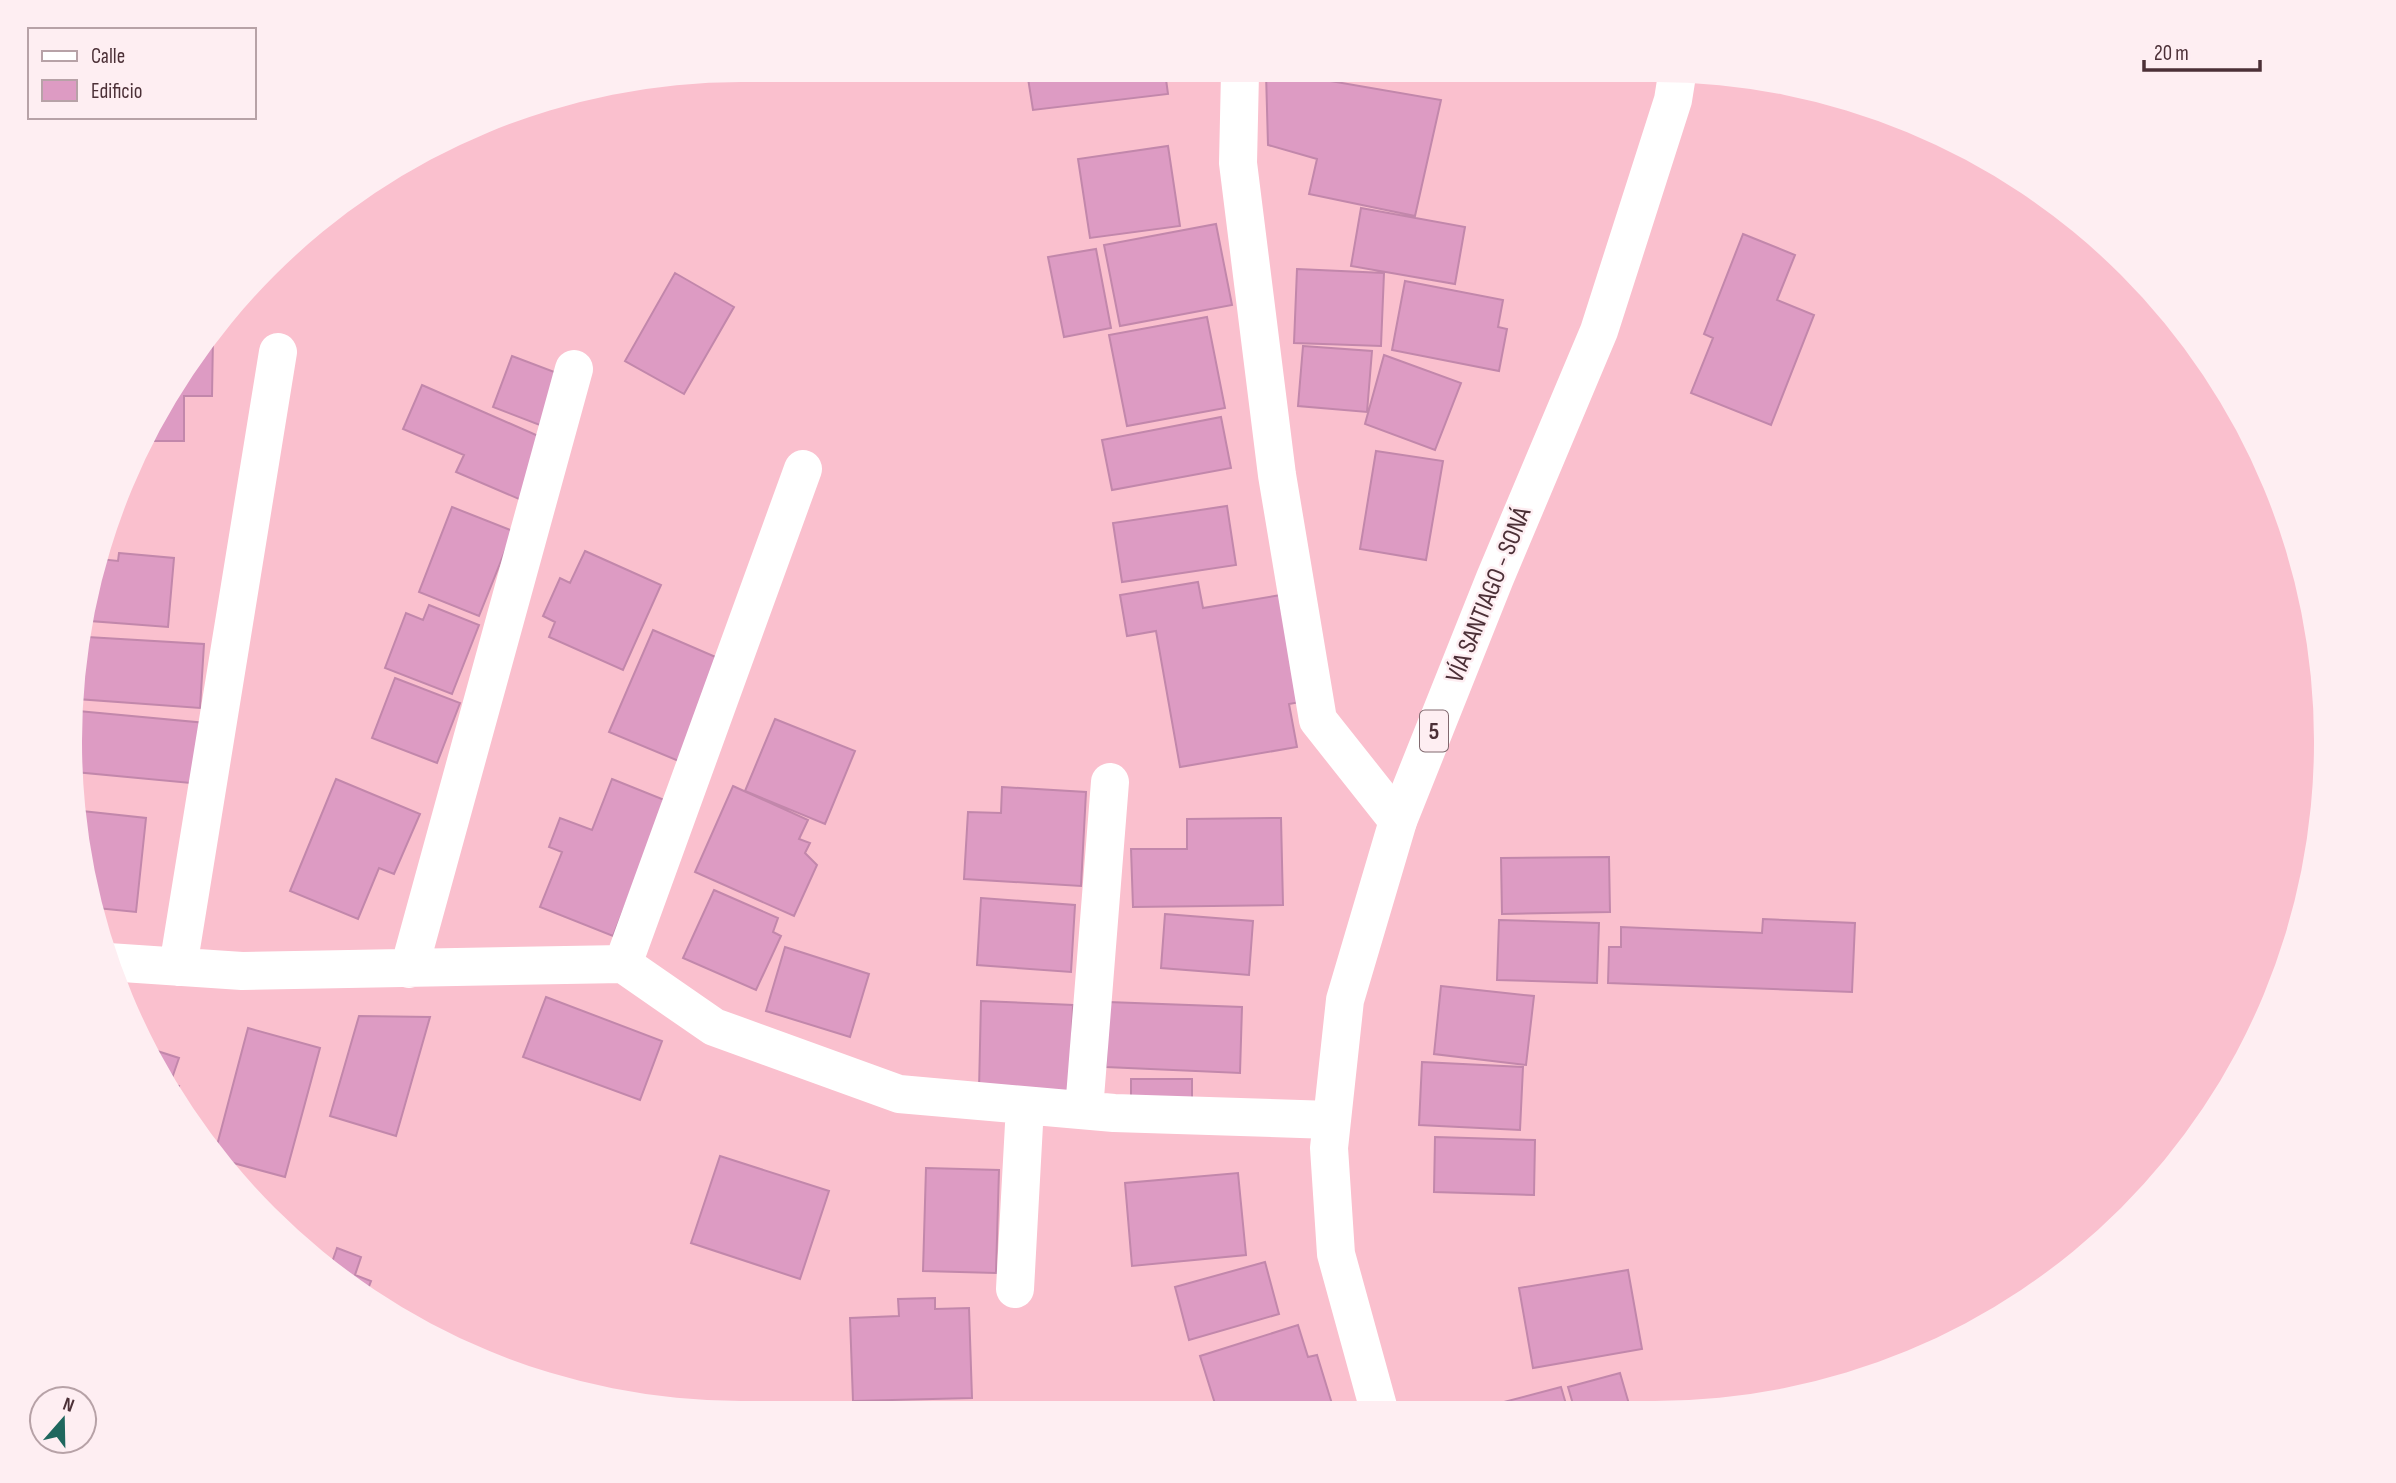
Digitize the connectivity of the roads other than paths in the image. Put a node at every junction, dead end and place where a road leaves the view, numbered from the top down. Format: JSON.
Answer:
{"nodes":[{"id":1,"x":1240,"y":82,"type":"edge"},
{"id":2,"x":1676,"y":83,"type":"edge"},
{"id":3,"x":278,"y":352,"type":"dead end"},
{"id":4,"x":574,"y":369,"type":"dead end"},
{"id":5,"x":803,"y":469,"type":"dead end"},
{"id":6,"x":1110,"y":782,"type":"dead end"},
{"id":7,"x":1398,"y":821,"type":"junction"},
{"id":8,"x":121,"y":963,"type":"edge"},
{"id":9,"x":623,"y":964,"type":"junction"},
{"id":10,"x":178,"y":967,"type":"junction"},
{"id":11,"x":409,"y":969,"type":"junction"},
{"id":12,"x":1025,"y":1106,"type":"junction"},
{"id":13,"x":1084,"y":1111,"type":"junction"},
{"id":14,"x":1331,"y":1120,"type":"junction"},
{"id":15,"x":1016,"y":1289,"type":"dead end"},
{"id":16,"x":1377,"y":1401,"type":"edge"}],
"edges":[{"from":1,"to":7,"type":"street"},
{"from":2,"to":7,"type":"street","name":"VÍA SANTIAGO - SONÁ","number":"5"},
{"from":3,"to":10,"type":"street"},
{"from":4,"to":11,"type":"street"},
{"from":5,"to":9,"type":"street"},
{"from":6,"to":13,"type":"street"},
{"from":7,"to":14,"type":"street","name":"VÍA SANTIAGO - SONÁ","number":"5"},
{"from":8,"to":10,"type":"street"},
{"from":9,"to":11,"type":"street"},
{"from":9,"to":12,"type":"street"},
{"from":10,"to":11,"type":"street"},
{"from":12,"to":13,"type":"street"},
{"from":12,"to":15,"type":"street"},
{"from":13,"to":14,"type":"street"},
{"from":14,"to":16,"type":"street","name":"VÍA SANTIAGO - SONÁ","number":"5"}]}
